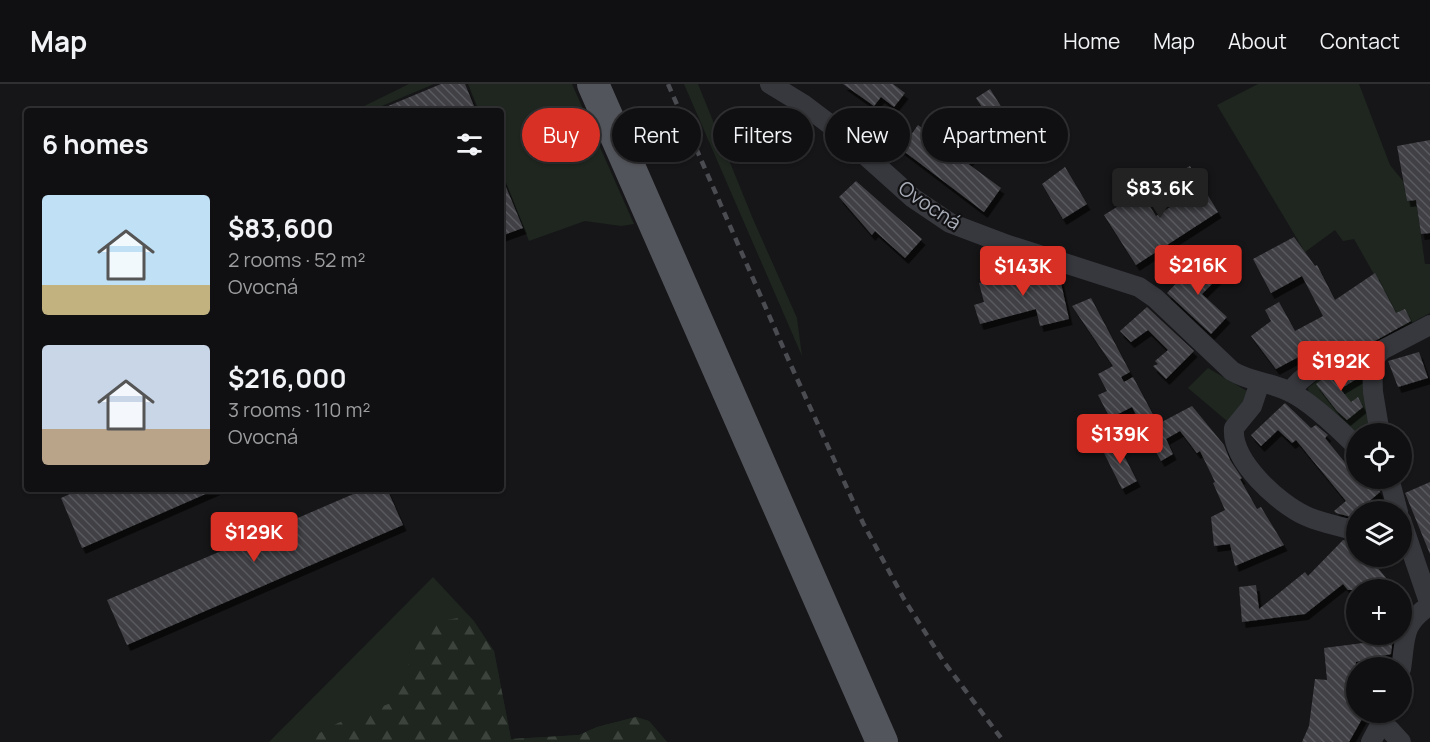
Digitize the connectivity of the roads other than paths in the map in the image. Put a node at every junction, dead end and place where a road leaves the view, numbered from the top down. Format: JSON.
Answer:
{"nodes":[{"id":1,"x":593,"y":84,"type":"edge"},
{"id":2,"x":770,"y":84,"type":"edge"},
{"id":3,"x":1430,"y":325,"type":"edge"},
{"id":4,"x":1372,"y":363,"type":"junction"},
{"id":5,"x":1260,"y":382,"type":"junction"},
{"id":6,"x":1290,"y":392,"type":"junction"},
{"id":7,"x":1378,"y":423,"type":"edge"},
{"id":8,"x":1346,"y":437,"type":"edge"},
{"id":9,"x":1346,"y":528,"type":"edge"},
{"id":10,"x":1412,"y":557,"type":"edge"},
{"id":11,"x":1430,"y":605,"type":"edge"},
{"id":12,"x":1403,"y":657,"type":"edge"},
{"id":13,"x":1380,"y":727,"type":"edge"},
{"id":14,"x":882,"y":742,"type":"edge"},
{"id":15,"x":1401,"y":742,"type":"edge"}],
"edges":[{"from":1,"to":14,"type":"main road"},
{"from":2,"to":5,"type":"street","name":"Ovocná"},
{"from":3,"to":4,"type":"street"},
{"from":4,"to":6,"type":"street"},
{"from":4,"to":7,"type":"street"},
{"from":5,"to":6,"type":"street","name":"Ovocná"},
{"from":5,"to":9,"type":"street"},
{"from":6,"to":8,"type":"street","name":"Ovocná"},
{"from":10,"to":11,"type":"street"},
{"from":11,"to":12,"type":"street"},
{"from":13,"to":15,"type":"street"}]}
